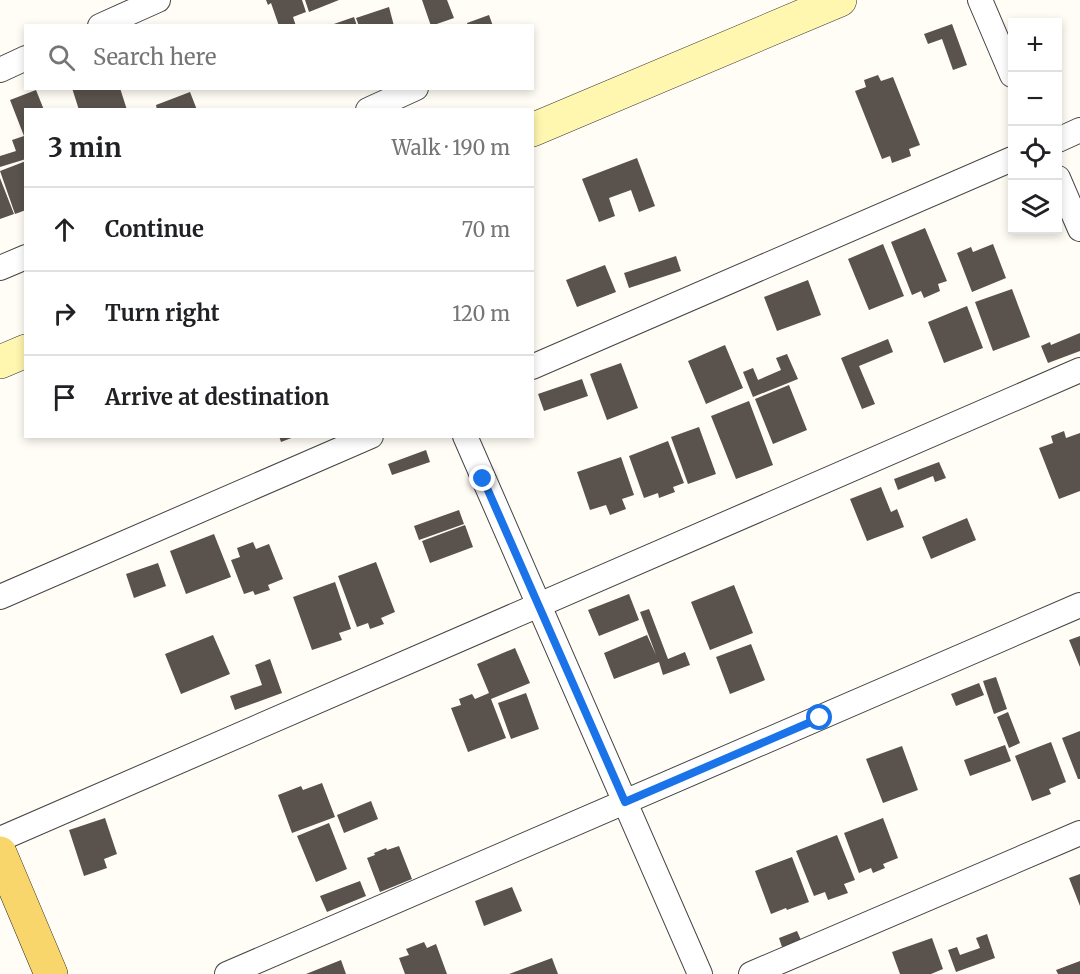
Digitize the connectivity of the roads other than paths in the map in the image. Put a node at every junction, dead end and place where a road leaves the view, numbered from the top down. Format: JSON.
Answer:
{"nodes":[{"id":1,"x":158,"y":0,"type":"edge"},
{"id":2,"x":840,"y":0,"type":"edge"},
{"id":3,"x":980,"y":0,"type":"edge"},
{"id":4,"x":104,"y":24,"type":"edge"},
{"id":5,"x":24,"y":59,"type":"edge"},
{"id":6,"x":0,"y":70,"type":"edge"},
{"id":7,"x":1011,"y":72,"type":"edge"},
{"id":8,"x":413,"y":90,"type":"edge"},
{"id":9,"x":372,"y":108,"type":"edge"},
{"id":10,"x":534,"y":129,"type":"edge"},
{"id":11,"x":1080,"y":130,"type":"edge"},
{"id":12,"x":1062,"y":138,"type":"edge"},
{"id":13,"x":1008,"y":161,"type":"edge"},
{"id":14,"x":1059,"y":180,"type":"edge"},
{"id":15,"x":1080,"y":229,"type":"edge"},
{"id":16,"x":24,"y":258,"type":"edge"},
{"id":17,"x":0,"y":268,"type":"edge"},
{"id":18,"x":24,"y":352,"type":"edge"},
{"id":19,"x":0,"y":362,"type":"edge"},
{"id":20,"x":534,"y":366,"type":"edge"},
{"id":21,"x":1080,"y":370,"type":"edge"},
{"id":22,"x":366,"y":438,"type":"edge"},
{"id":23,"x":466,"y":438,"type":"edge"},
{"id":24,"x":0,"y":597,"type":"edge"},
{"id":25,"x":538,"y":605,"type":"junction"},
{"id":26,"x":1080,"y":605,"type":"edge"},
{"id":27,"x":625,"y":802,"type":"junction"},
{"id":28,"x":1080,"y":833,"type":"edge"},
{"id":29,"x":0,"y":839,"type":"edge"},
{"id":30,"x":0,"y":853,"type":"edge"},
{"id":31,"x":51,"y":974,"type":"edge"},
{"id":32,"x":227,"y":974,"type":"edge"},
{"id":33,"x":700,"y":974,"type":"edge"},
{"id":34,"x":751,"y":974,"type":"edge"}],
"edges":[{"from":1,"to":4,"type":"street"},
{"from":2,"to":10,"type":"main road"},
{"from":3,"to":7,"type":"street"},
{"from":5,"to":6,"type":"street"},
{"from":8,"to":9,"type":"street"},
{"from":11,"to":12,"type":"street"},
{"from":13,"to":20,"type":"street"},
{"from":14,"to":15,"type":"street"},
{"from":16,"to":17,"type":"street"},
{"from":18,"to":19,"type":"main road"},
{"from":21,"to":25,"type":"street"},
{"from":22,"to":24,"type":"street"},
{"from":23,"to":25,"type":"street"},
{"from":25,"to":27,"type":"street"},
{"from":25,"to":29,"type":"street"},
{"from":26,"to":27,"type":"street"},
{"from":27,"to":32,"type":"street"},
{"from":27,"to":33,"type":"street"},
{"from":28,"to":34,"type":"street"},
{"from":30,"to":31,"type":"main road"}]}
